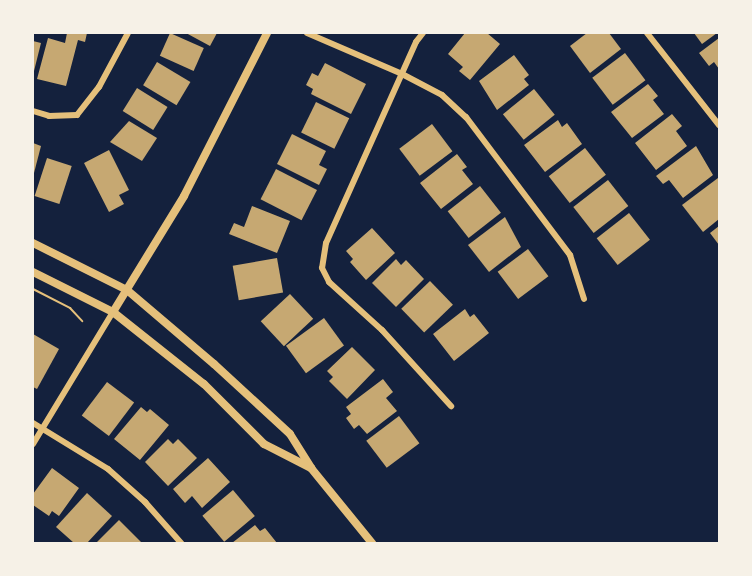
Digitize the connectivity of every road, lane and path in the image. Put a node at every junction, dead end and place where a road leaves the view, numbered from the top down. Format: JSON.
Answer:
{"nodes":[{"id":1,"x":128,"y":33,"type":"edge"},
{"id":2,"x":267,"y":33,"type":"edge"},
{"id":3,"x":307,"y":33,"type":"edge"},
{"id":4,"x":423,"y":33,"type":"edge"},
{"id":5,"x":647,"y":33,"type":"edge"},
{"id":6,"x":402,"y":74,"type":"junction"},
{"id":7,"x":33,"y":111,"type":"edge"},
{"id":8,"x":719,"y":125,"type":"edge"},
{"id":9,"x":33,"y":243,"type":"edge"},
{"id":10,"x":33,"y":272,"type":"edge"},
{"id":11,"x":33,"y":289,"type":"edge"},
{"id":12,"x":127,"y":290,"type":"junction"},
{"id":13,"x":584,"y":299,"type":"dead end"},
{"id":14,"x":113,"y":312,"type":"junction"},
{"id":15,"x":82,"y":321,"type":"dead end"},
{"id":16,"x":451,"y":406,"type":"dead end"},
{"id":17,"x":33,"y":423,"type":"edge"},
{"id":18,"x":42,"y":428,"type":"junction"},
{"id":19,"x":33,"y":444,"type":"edge"},
{"id":20,"x":311,"y":468,"type":"junction"},
{"id":21,"x":181,"y":543,"type":"edge"},
{"id":22,"x":372,"y":543,"type":"edge"}],
"edges":[{"from":1,"to":7,"type":"street"},
{"from":2,"to":12,"type":"street"},
{"from":3,"to":6,"type":"street"},
{"from":4,"to":6,"type":"street"},
{"from":5,"to":8,"type":"street"},
{"from":6,"to":13,"type":"street"},
{"from":6,"to":16,"type":"street"},
{"from":9,"to":12,"type":"street"},
{"from":10,"to":14,"type":"street"},
{"from":11,"to":15,"type":"path"},
{"from":12,"to":14,"type":"street"},
{"from":12,"to":20,"type":"street"},
{"from":14,"to":18,"type":"street"},
{"from":14,"to":20,"type":"street"},
{"from":17,"to":18,"type":"street"},
{"from":18,"to":19,"type":"street"},
{"from":18,"to":21,"type":"street"},
{"from":20,"to":22,"type":"street"}]}
